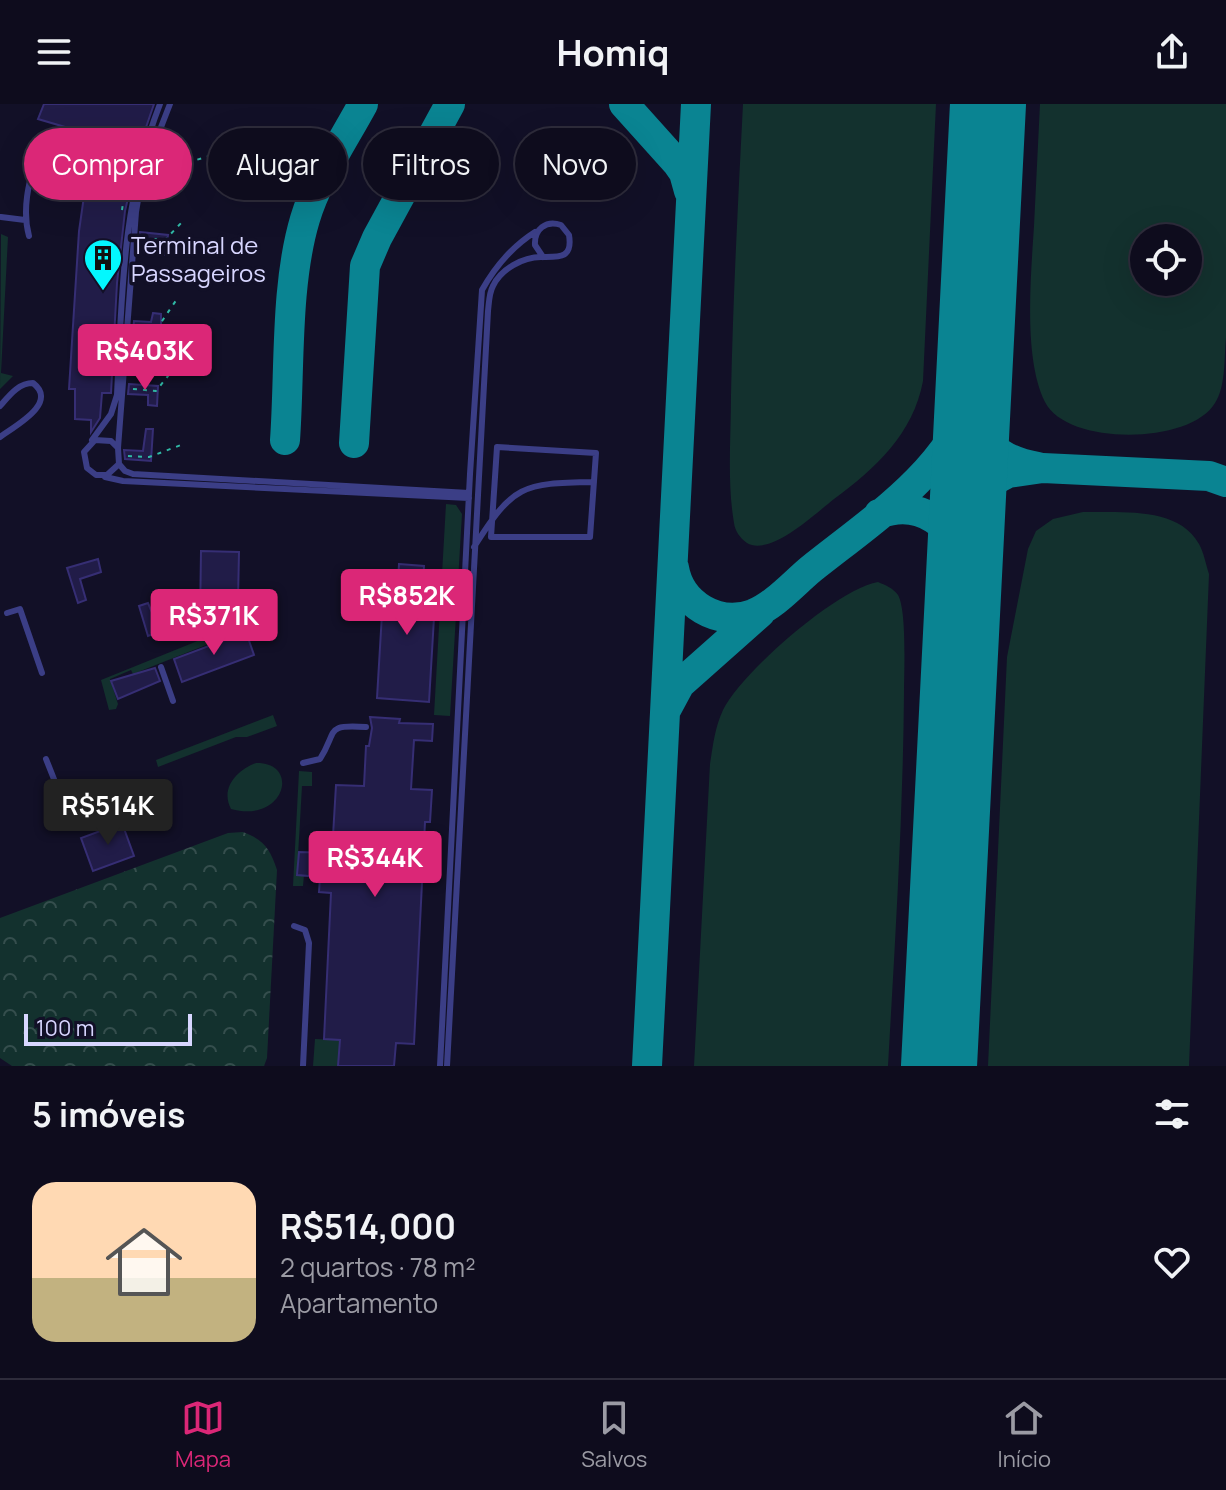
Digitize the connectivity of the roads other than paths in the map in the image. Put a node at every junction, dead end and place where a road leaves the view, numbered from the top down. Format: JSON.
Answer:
{"nodes":[{"id":1,"x":160,"y":104,"type":"edge"},
{"id":2,"x":170,"y":104,"type":"edge"},
{"id":3,"x":27,"y":200,"type":"edge"},
{"id":4,"x":1,"y":217,"type":"edge"},
{"id":5,"x":25,"y":220,"type":"junction"},
{"id":6,"x":538,"y":230,"type":"junction"},
{"id":7,"x":29,"y":236,"type":"dead end"},
{"id":8,"x":543,"y":257,"type":"junction"},
{"id":9,"x":0,"y":406,"type":"edge"},
{"id":10,"x":0,"y":437,"type":"edge"},
{"id":11,"x":90,"y":443,"type":"junction"},
{"id":12,"x":118,"y":448,"type":"junction"},
{"id":13,"x":119,"y":464,"type":"junction"},
{"id":14,"x":101,"y":476,"type":"junction"},
{"id":15,"x":594,"y":482,"type":"junction"},
{"id":16,"x":469,"y":496,"type":"junction"},
{"id":17,"x":493,"y":518,"type":"junction"},
{"id":18,"x":474,"y":547,"type":"junction"},
{"id":19,"x":7,"y":613,"type":"dead end"},
{"id":20,"x":161,"y":667,"type":"dead end"},
{"id":21,"x":42,"y":673,"type":"dead end"},
{"id":22,"x":173,"y":701,"type":"dead end"},
{"id":23,"x":366,"y":727,"type":"dead end"},
{"id":24,"x":46,"y":759,"type":"dead end"},
{"id":25,"x":303,"y":763,"type":"dead end"},
{"id":26,"x":73,"y":827,"type":"dead end"},
{"id":27,"x":294,"y":926,"type":"dead end"},
{"id":28,"x":303,"y":1066,"type":"edge"},
{"id":29,"x":440,"y":1066,"type":"edge"},
{"id":30,"x":447,"y":1066,"type":"edge"}],
"edges":[{"from":1,"to":11,"type":"lane"},
{"from":2,"to":12,"type":"lane"},
{"from":3,"to":5,"type":"lane"},
{"from":4,"to":5,"type":"lane"},
{"from":5,"to":7,"type":"lane"},
{"from":6,"to":8,"type":"lane"},
{"from":6,"to":8,"type":"lane"},
{"from":6,"to":16,"type":"lane"},
{"from":8,"to":18,"type":"lane"},
{"from":9,"to":10,"type":"lane"},
{"from":11,"to":12,"type":"lane"},
{"from":11,"to":14,"type":"lane"},
{"from":12,"to":13,"type":"lane"},
{"from":13,"to":14,"type":"lane"},
{"from":13,"to":16,"type":"lane"},
{"from":14,"to":16,"type":"lane"},
{"from":15,"to":17,"type":"lane"},
{"from":15,"to":17,"type":"lane"},
{"from":15,"to":17,"type":"lane"},
{"from":16,"to":29,"type":"lane"},
{"from":17,"to":18,"type":"lane"},
{"from":18,"to":30,"type":"lane"},
{"from":19,"to":21,"type":"lane"},
{"from":20,"to":22,"type":"lane"},
{"from":23,"to":25,"type":"lane"},
{"from":24,"to":26,"type":"lane"},
{"from":27,"to":28,"type":"lane"}]}
